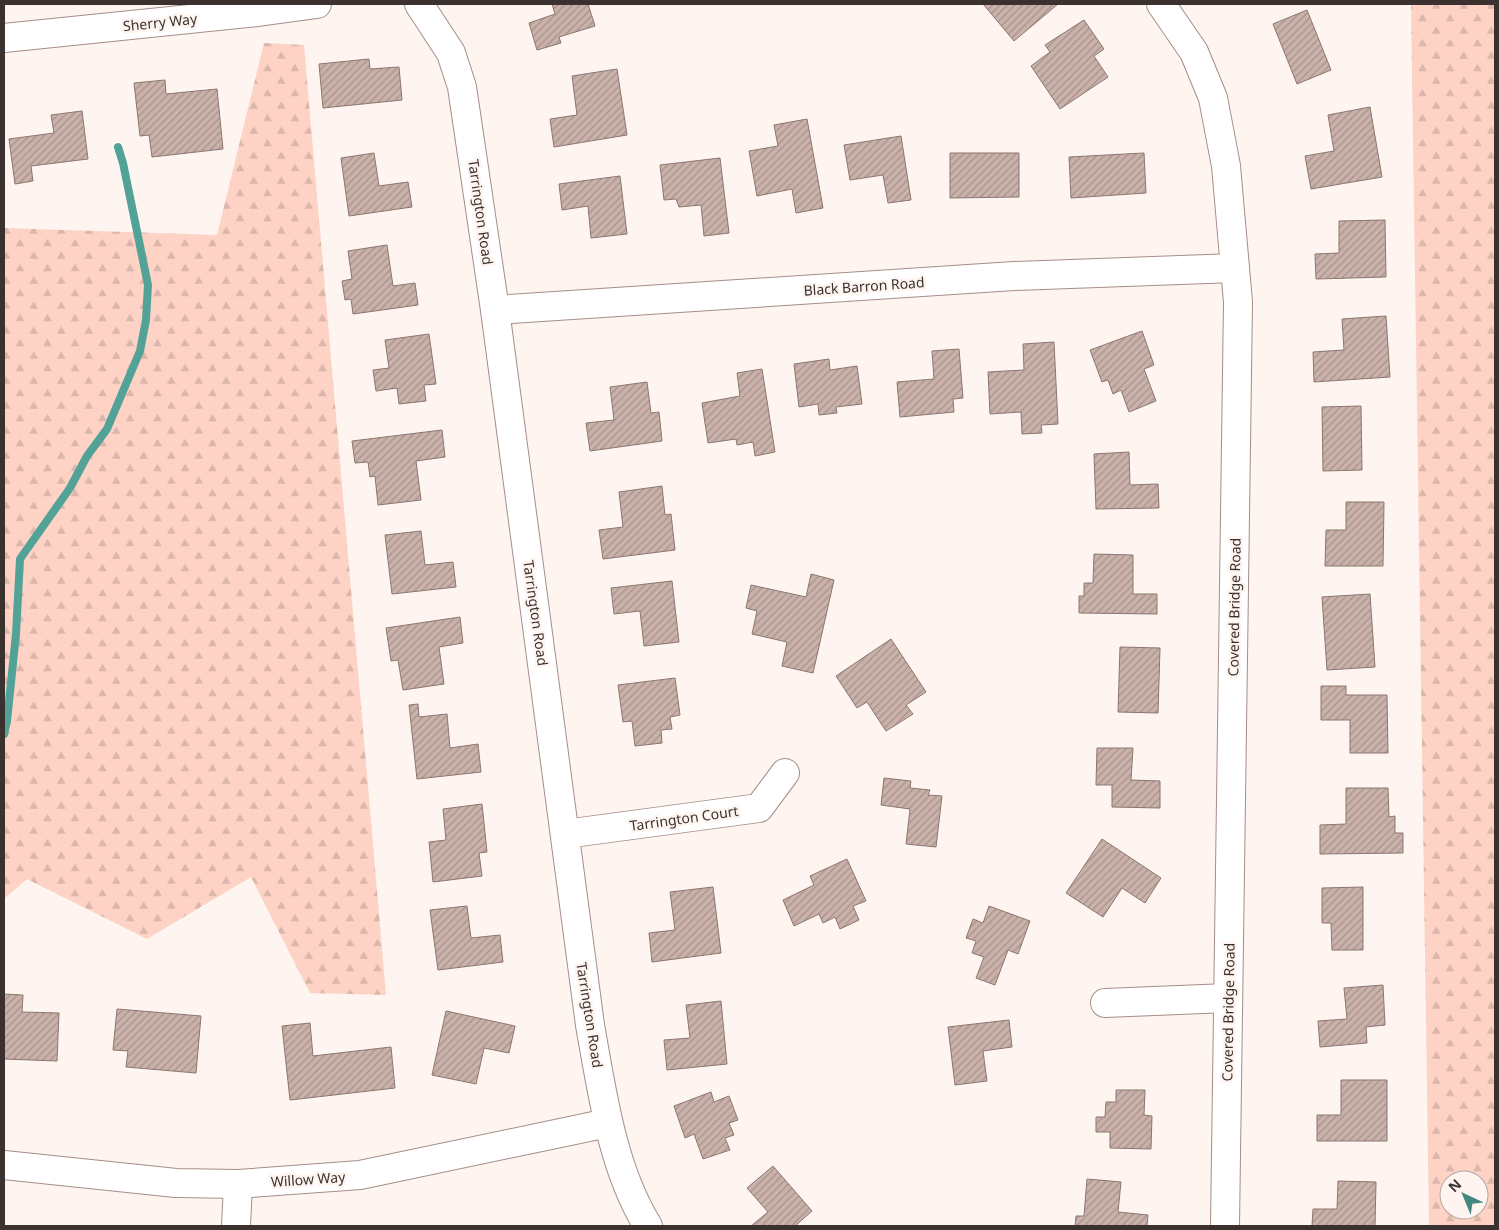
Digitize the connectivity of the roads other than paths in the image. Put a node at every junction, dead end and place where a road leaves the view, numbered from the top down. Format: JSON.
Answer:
{"nodes":[{"id":1,"x":317,"y":4,"type":"edge"},
{"id":2,"x":419,"y":4,"type":"edge"},
{"id":3,"x":1161,"y":4,"type":"edge"},
{"id":4,"x":4,"y":38,"type":"edge"},
{"id":5,"x":1235,"y":268,"type":"junction"},
{"id":6,"x":495,"y":310,"type":"junction"},
{"id":7,"x":785,"y":773,"type":"dead end"},
{"id":8,"x":565,"y":834,"type":"junction"},
{"id":9,"x":1228,"y":998,"type":"junction"},
{"id":10,"x":1105,"y":1003,"type":"dead end"},
{"id":11,"x":608,"y":1123,"type":"junction"},
{"id":12,"x":4,"y":1165,"type":"edge"},
{"id":13,"x":238,"y":1184,"type":"junction"},
{"id":14,"x":236,"y":1226,"type":"edge"},
{"id":15,"x":648,"y":1226,"type":"edge"},
{"id":16,"x":1225,"y":1226,"type":"edge"}],
"edges":[{"from":1,"to":4,"type":"street","name":"Sherry Way"},
{"from":2,"to":6,"type":"street","name":"Tarrington Road"},
{"from":3,"to":5,"type":"street","name":"Covered Bridge Road"},
{"from":5,"to":6,"type":"street","name":"Black Barron Road"},
{"from":5,"to":9,"type":"street","name":"Covered Bridge Road"},
{"from":6,"to":8,"type":"street","name":"Tarrington Road"},
{"from":7,"to":8,"type":"street","name":"Tarrington Court"},
{"from":8,"to":11,"type":"street","name":"Tarrington Road"},
{"from":9,"to":10,"type":"street"},
{"from":9,"to":16,"type":"street","name":"Covered Bridge Road"},
{"from":11,"to":13,"type":"street","name":"Willow Way"},
{"from":11,"to":15,"type":"street","name":"Tarrington Road"},
{"from":12,"to":13,"type":"street","name":"Willow Way"},
{"from":13,"to":14,"type":"street"}]}
